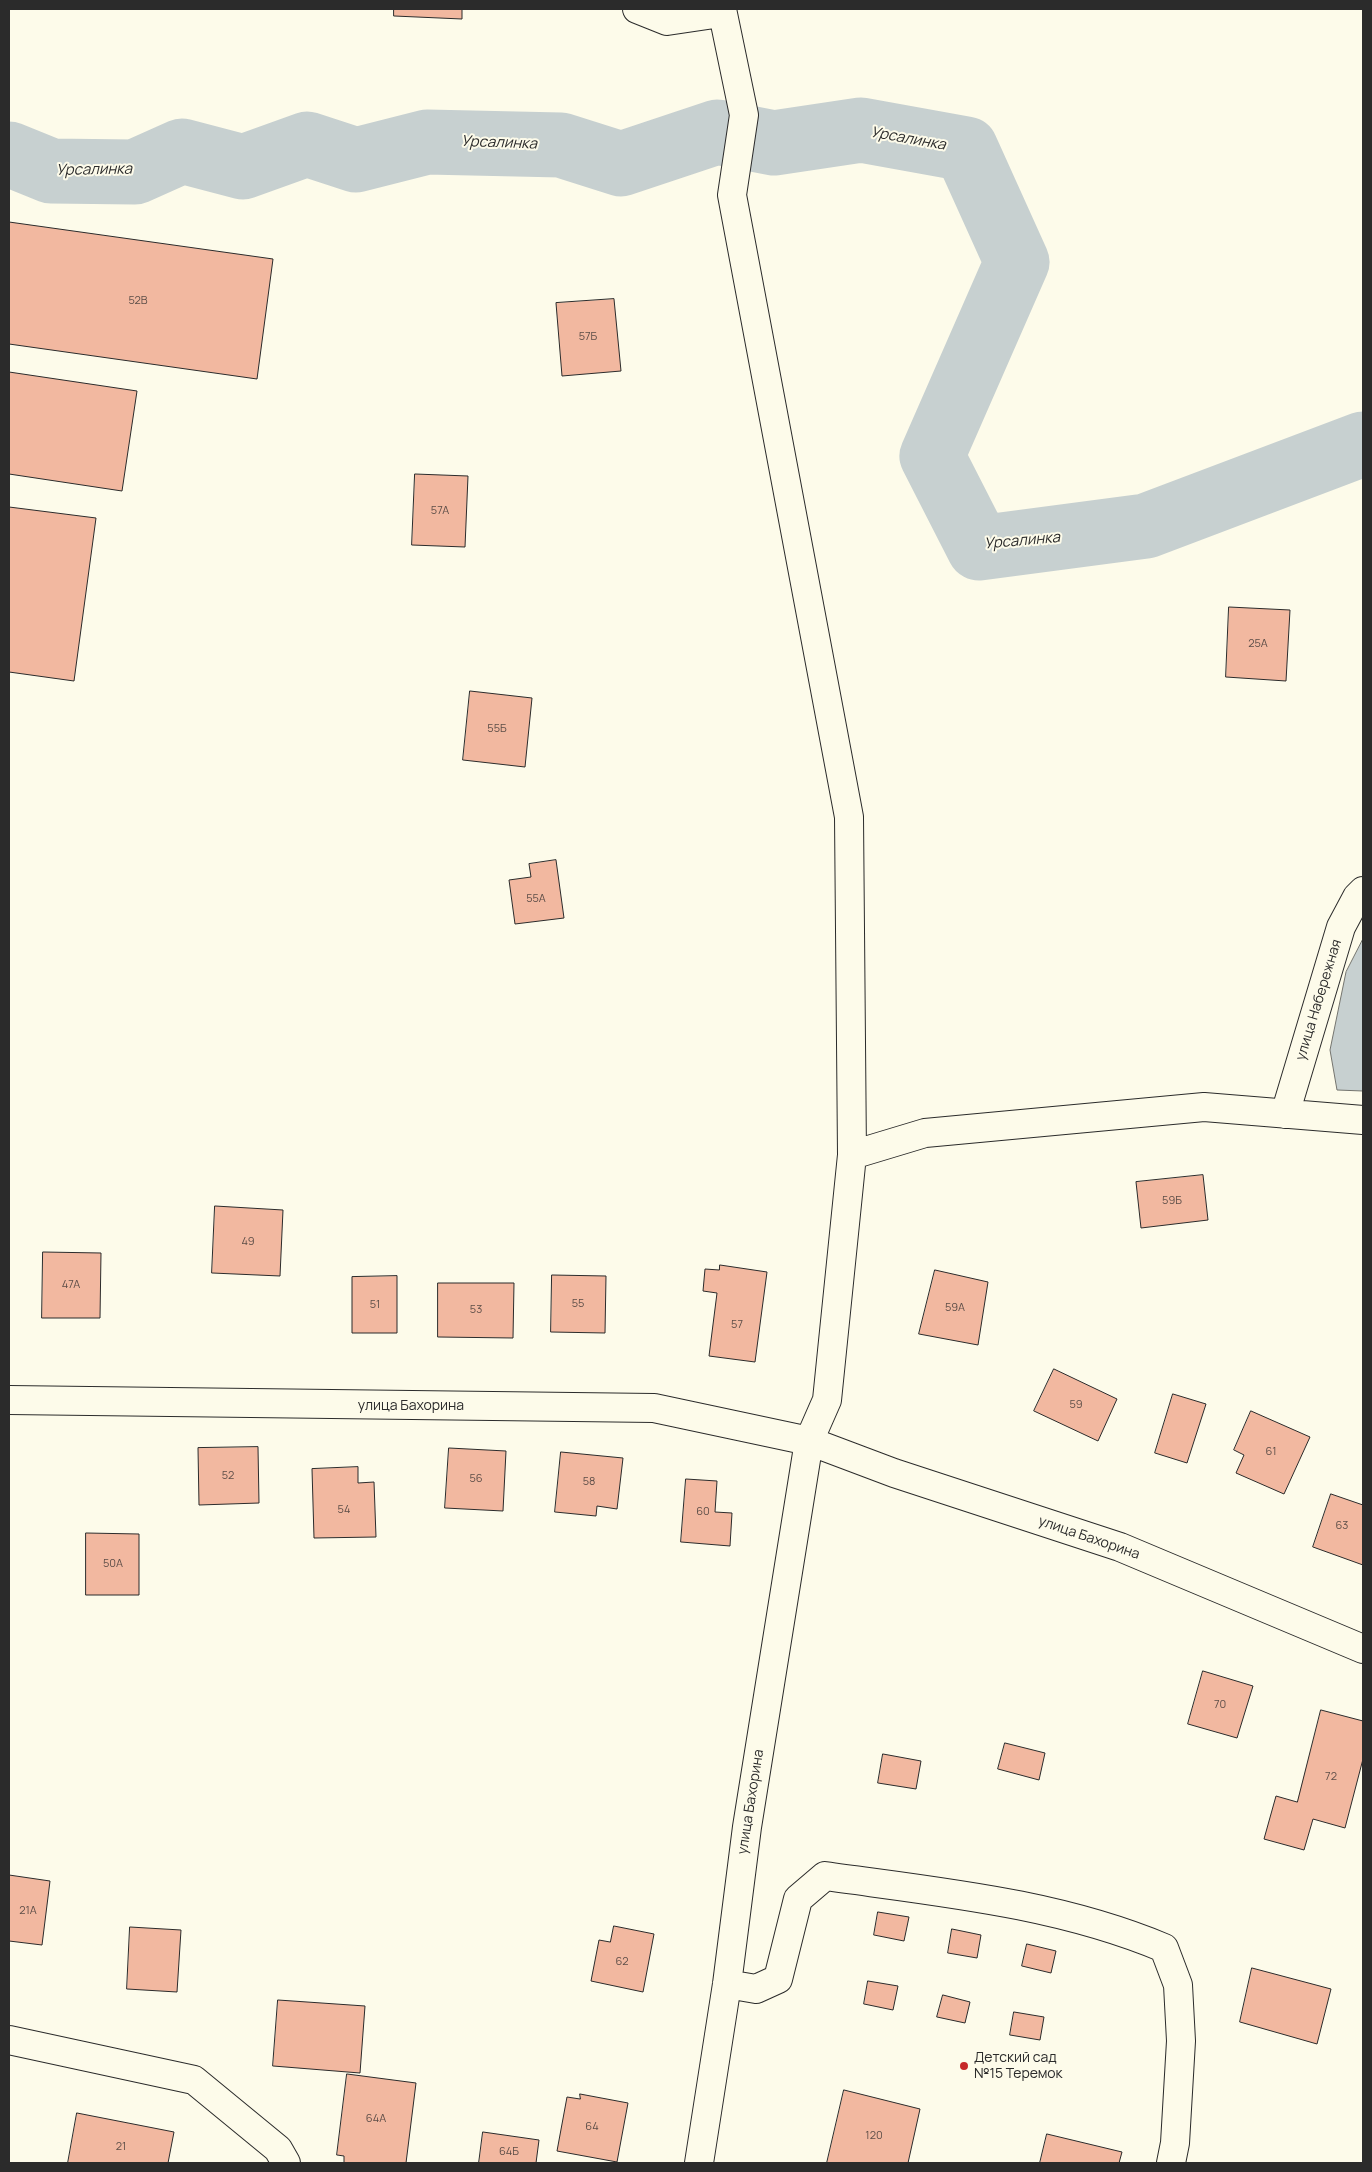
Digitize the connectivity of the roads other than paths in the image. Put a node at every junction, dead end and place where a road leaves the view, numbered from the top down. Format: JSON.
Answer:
{"nodes":[{"id":1,"x":636,"y":9,"type":"edge"},
{"id":2,"x":722,"y":11,"type":"edge"},
{"id":3,"x":1363,"y":892,"type":"edge"},
{"id":4,"x":1285,"y":1114,"type":"junction"},
{"id":5,"x":1363,"y":1120,"type":"edge"},
{"id":6,"x":852,"y":1155,"type":"junction"},
{"id":7,"x":9,"y":1400,"type":"edge"},
{"id":8,"x":809,"y":1441,"type":"junction"},
{"id":9,"x":1363,"y":1649,"type":"edge"},
{"id":10,"x":727,"y":1984,"type":"junction"},
{"id":11,"x":9,"y":2040,"type":"edge"},
{"id":12,"x":286,"y":2163,"type":"edge"},
{"id":13,"x":699,"y":2163,"type":"edge"},
{"id":14,"x":1171,"y":2163,"type":"edge"}],
"edges":[{"from":1,"to":2,"type":"street"},
{"from":2,"to":6,"type":"street"},
{"from":3,"to":4,"type":"street","name":"улица Набережная"},
{"from":4,"to":5,"type":"street"},
{"from":4,"to":6,"type":"street"},
{"from":6,"to":8,"type":"street"},
{"from":7,"to":8,"type":"street","name":"улица Бахорина"},
{"from":8,"to":9,"type":"street","name":"улица Бахорина"},
{"from":8,"to":10,"type":"street","name":"улица Бахорина"},
{"from":10,"to":13,"type":"street","name":"улица Бахорина"},
{"from":10,"to":14,"type":"street"},
{"from":11,"to":12,"type":"street"}]}
